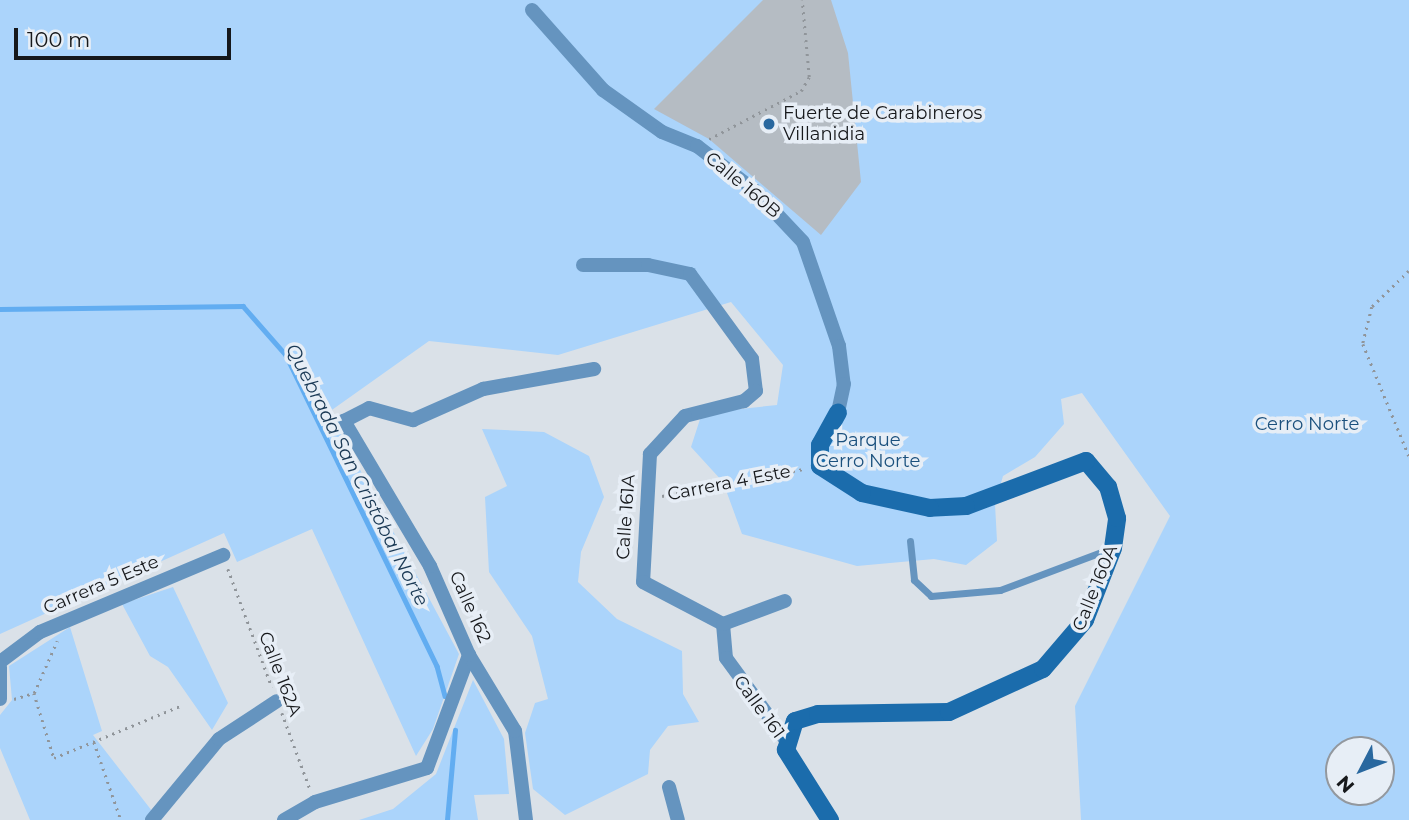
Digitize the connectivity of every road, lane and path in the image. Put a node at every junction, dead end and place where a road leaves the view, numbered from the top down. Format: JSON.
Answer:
{"nodes":[{"id":1,"x":802,"y":0,"type":"edge"},
{"id":2,"x":532,"y":10,"type":"dead end"},
{"id":3,"x":697,"y":146,"type":"junction"},
{"id":4,"x":583,"y":265,"type":"dead end"},
{"id":5,"x":1409,"y":271,"type":"edge"},
{"id":6,"x":594,"y":369,"type":"dead end"},
{"id":7,"x":838,"y":413,"type":"joint"},
{"id":8,"x":1409,"y":456,"type":"edge"},
{"id":9,"x":820,"y":466,"type":"junction"},
{"id":10,"x":646,"y":499,"type":"junction"},
{"id":11,"x":909,"y":541,"type":"dead end"},
{"id":12,"x":1113,"y":548,"type":"junction"},
{"id":13,"x":223,"y":555,"type":"joint"},
{"id":14,"x":785,"y":601,"type":"dead end"},
{"id":15,"x":67,"y":619,"type":"junction"},
{"id":16,"x":723,"y":624,"type":"junction"},
{"id":17,"x":469,"y":655,"type":"junction"},
{"id":18,"x":0,"y":664,"type":"edge"},
{"id":19,"x":34,"y":693,"type":"junction"},
{"id":20,"x":0,"y":701,"type":"edge"},
{"id":21,"x":277,"y":701,"type":"junction"},
{"id":22,"x":180,"y":706,"type":"dead end"},
{"id":23,"x":785,"y":739,"type":"junction"},
{"id":24,"x":94,"y":741,"type":"junction"},
{"id":25,"x":669,"y":787,"type":"dead end"},
{"id":26,"x":315,"y":802,"type":"junction"},
{"id":27,"x":121,"y":820,"type":"edge"},
{"id":28,"x":152,"y":820,"type":"edge"},
{"id":29,"x":284,"y":820,"type":"edge"},
{"id":30,"x":526,"y":820,"type":"edge"},
{"id":31,"x":678,"y":820,"type":"edge"},
{"id":32,"x":830,"y":820,"type":"edge"}],
"edges":[{"from":1,"to":3,"type":"path"},
{"from":2,"to":3,"type":"street","name":"Calle 160B"},
{"from":3,"to":7,"type":"street","name":"Calle 160B"},
{"from":4,"to":10,"type":"street","name":"Calle 161A"},
{"from":5,"to":8,"type":"path"},
{"from":6,"to":17,"type":"street","name":"Calle 162"},
{"from":7,"to":9,"type":"street","name":"Calle 160B"},
{"from":9,"to":10,"type":"path","name":"Carrera 4 Este"},
{"from":9,"to":12,"type":"street","name":"Calle 160A"},
{"from":10,"to":16,"type":"street","name":"Calle 161A"},
{"from":11,"to":12,"type":"lane"},
{"from":12,"to":23,"type":"street","name":"Calle 160A"},
{"from":13,"to":15,"type":"street","name":"Carrera 5 Este"},
{"from":13,"to":21,"type":"path","name":"Calle 162A"},
{"from":14,"to":16,"type":"street"},
{"from":15,"to":18,"type":"street","name":"Carrera 5 Este"},
{"from":15,"to":19,"type":"path"},
{"from":16,"to":23,"type":"street","name":"Calle 161"},
{"from":17,"to":26,"type":"street"},
{"from":17,"to":30,"type":"street","name":"Calle 162"},
{"from":18,"to":20,"type":"street"},
{"from":19,"to":20,"type":"path"},
{"from":19,"to":24,"type":"path"},
{"from":21,"to":26,"type":"path","name":"Calle 162A"},
{"from":21,"to":28,"type":"street"},
{"from":22,"to":24,"type":"path"},
{"from":23,"to":32,"type":"street","name":"Calle 161"},
{"from":24,"to":27,"type":"path"},
{"from":25,"to":31,"type":"street"},
{"from":26,"to":29,"type":"street"}]}
